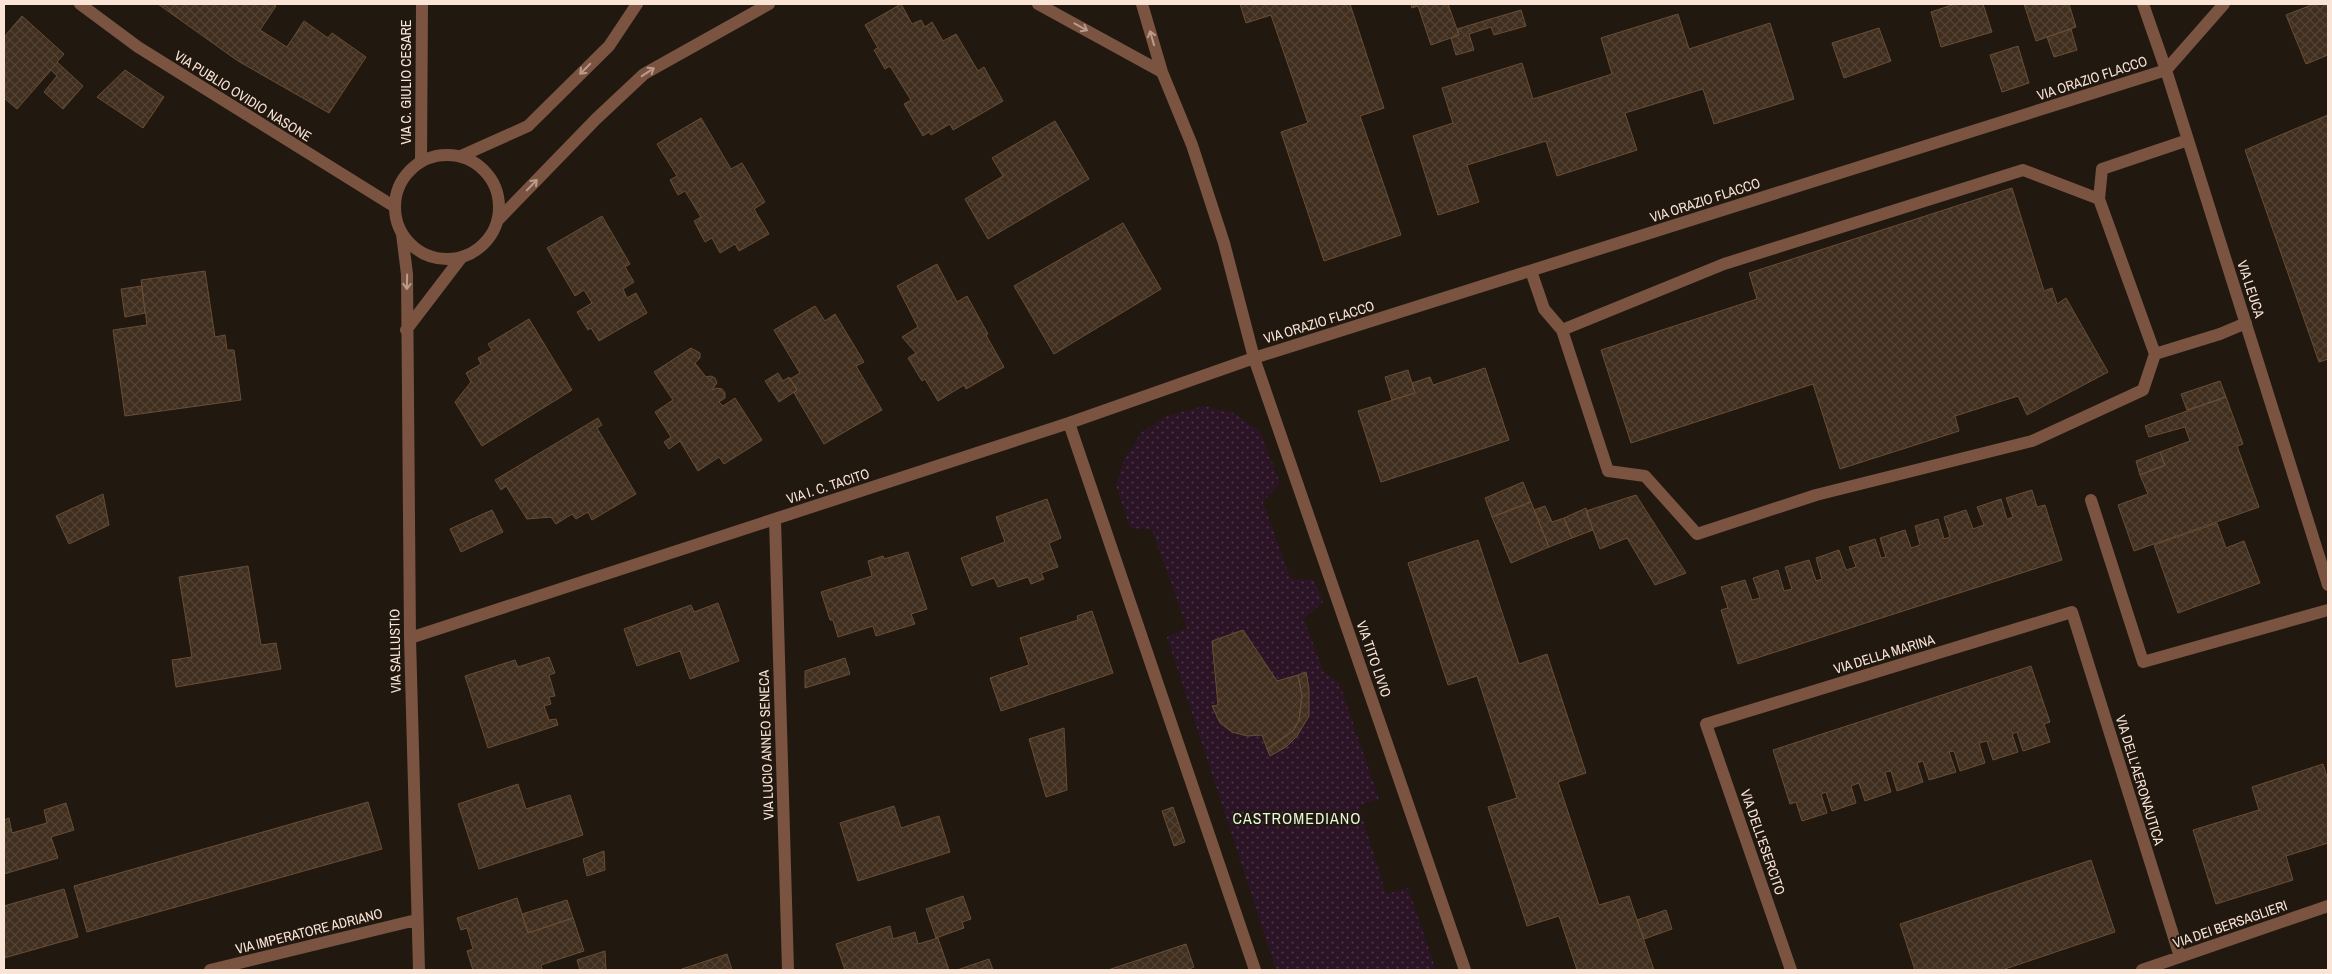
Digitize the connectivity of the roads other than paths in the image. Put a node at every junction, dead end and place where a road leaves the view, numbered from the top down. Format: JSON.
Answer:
{"nodes":[{"id":1,"x":80,"y":4,"type":"edge"},
{"id":2,"x":422,"y":4,"type":"edge"},
{"id":3,"x":638,"y":4,"type":"edge"},
{"id":4,"x":769,"y":4,"type":"edge"},
{"id":5,"x":1038,"y":4,"type":"edge"},
{"id":6,"x":1142,"y":4,"type":"edge"},
{"id":7,"x":2143,"y":4,"type":"edge"},
{"id":8,"x":2224,"y":4,"type":"edge"},
{"id":9,"x":2166,"y":70,"type":"junction"},
{"id":10,"x":1162,"y":72,"type":"junction"},
{"id":11,"x":2188,"y":140,"type":"junction"},
{"id":12,"x":461,"y":156,"type":"junction"},
{"id":13,"x":421,"y":161,"type":"junction"},
{"id":14,"x":2099,"y":199,"type":"junction"},
{"id":15,"x":395,"y":207,"type":"junction"},
{"id":16,"x":498,"y":220,"type":"junction"},
{"id":17,"x":402,"y":234,"type":"junction"},
{"id":18,"x":461,"y":258,"type":"junction"},
{"id":19,"x":1531,"y":271,"type":"junction"},
{"id":20,"x":2246,"y":324,"type":"junction"},
{"id":21,"x":406,"y":330,"type":"junction"},
{"id":22,"x":1562,"y":330,"type":"junction"},
{"id":23,"x":2155,"y":354,"type":"junction"},
{"id":24,"x":1254,"y":358,"type":"junction"},
{"id":25,"x":1069,"y":422,"type":"junction"},
{"id":26,"x":2091,"y":500,"type":"dead end"},
{"id":27,"x":775,"y":519,"type":"junction"},
{"id":28,"x":2328,"y":585,"type":"edge"},
{"id":29,"x":2328,"y":610,"type":"edge"},
{"id":30,"x":2072,"y":612,"type":"joint"},
{"id":31,"x":410,"y":638,"type":"junction"},
{"id":32,"x":1706,"y":724,"type":"joint"},
{"id":33,"x":2328,"y":906,"type":"edge"},
{"id":34,"x":416,"y":920,"type":"junction"},
{"id":35,"x":2180,"y":957,"type":"junction"},
{"id":36,"x":210,"y":970,"type":"edge"},
{"id":37,"x":419,"y":970,"type":"edge"},
{"id":38,"x":788,"y":970,"type":"edge"},
{"id":39,"x":1255,"y":970,"type":"edge"},
{"id":40,"x":1465,"y":970,"type":"edge"},
{"id":41,"x":1791,"y":970,"type":"edge"},
{"id":42,"x":2142,"y":970,"type":"edge"}],
"edges":[{"from":1,"to":15,"type":"street","name":"VIA PUBLIO OVIDIO NASONE"},
{"from":2,"to":13,"type":"street","name":"VIA C. GIULIO CESARE"},
{"from":3,"to":12,"type":"street","one_way":true},
{"from":16,"to":4,"type":"street","one_way":true},
{"from":5,"to":10,"type":"street","one_way":true},
{"from":10,"to":6,"type":"street","name":"VIA TITO LIVIO","one_way":true},
{"from":7,"to":9,"type":"street","name":"VIA LEUCA"},
{"from":8,"to":9,"type":"street"},
{"from":9,"to":11,"type":"street","name":"VIA LEUCA"},
{"from":9,"to":19,"type":"street","name":"VIA ORAZIO FLACCO"},
{"from":10,"to":24,"type":"street","name":"VIA TITO LIVIO"},
{"from":11,"to":14,"type":"street"},
{"from":11,"to":20,"type":"street","name":"VIA LEUCA"},
{"from":12,"to":13,"type":"street"},
{"from":12,"to":16,"type":"street"},
{"from":13,"to":15,"type":"street"},
{"from":14,"to":22,"type":"street"},
{"from":14,"to":23,"type":"street"},
{"from":15,"to":17,"type":"street"},
{"from":16,"to":18,"type":"street"},
{"from":17,"to":18,"type":"street"},
{"from":17,"to":21,"type":"street","name":"VIA SALLUSTIO","one_way":true},
{"from":18,"to":21,"type":"street"},
{"from":19,"to":22,"type":"street"},
{"from":19,"to":24,"type":"street","name":"VIA ORAZIO FLACCO"},
{"from":20,"to":23,"type":"street"},
{"from":20,"to":28,"type":"street","name":"VIA LEUCA"},
{"from":21,"to":31,"type":"street","name":"VIA SALLUSTIO"},
{"from":22,"to":23,"type":"street"},
{"from":24,"to":25,"type":"street","name":"VIA I. C. TACITO"},
{"from":24,"to":40,"type":"street","name":"VIA TITO LIVIO"},
{"from":25,"to":27,"type":"street","name":"VIA I. C. TACITO"},
{"from":25,"to":39,"type":"street"},
{"from":26,"to":29,"type":"street"},
{"from":27,"to":31,"type":"street","name":"VIA I. C. TACITO"},
{"from":27,"to":38,"type":"street","name":"VIA LUCIO ANNEO SENECA"},
{"from":30,"to":32,"type":"street","name":"VIA DELLA MARINA"},
{"from":30,"to":35,"type":"street","name":"VIA DELL'AERONAUTICA"},
{"from":31,"to":34,"type":"street","name":"VIA SALLUSTIO"},
{"from":32,"to":41,"type":"street","name":"VIA DELL'ESERCITO"},
{"from":33,"to":35,"type":"street","name":"VIA DEI BERSAGLIERI"},
{"from":34,"to":36,"type":"street","name":"VIA IMPERATORE ADRIANO"},
{"from":34,"to":37,"type":"street","name":"VIA SALLUSTIO"},
{"from":35,"to":42,"type":"street","name":"VIA DEI BERSAGLIERI"}]}
